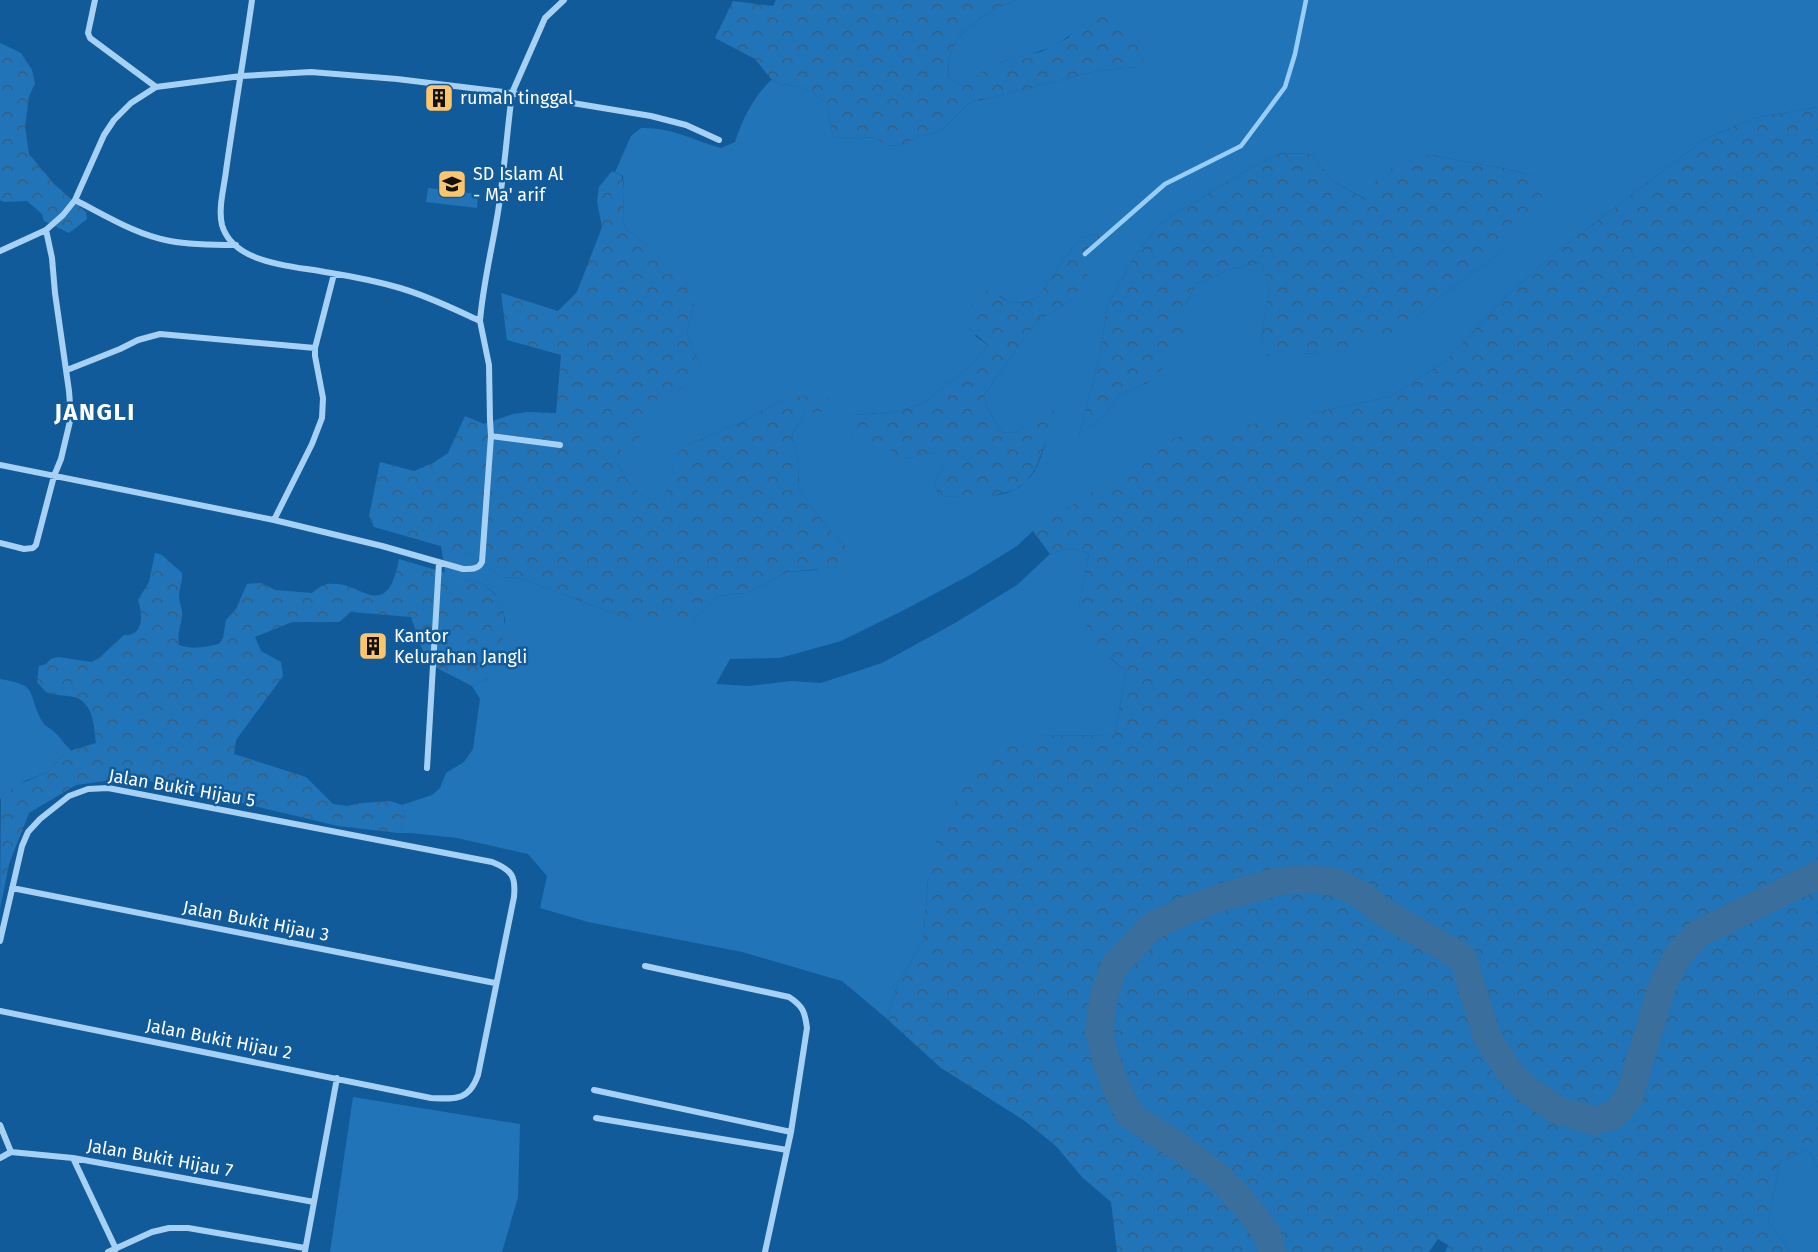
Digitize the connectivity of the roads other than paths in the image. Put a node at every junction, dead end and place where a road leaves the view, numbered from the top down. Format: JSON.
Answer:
{"nodes":[{"id":1,"x":95,"y":0,"type":"edge"},
{"id":2,"x":252,"y":0,"type":"edge"},
{"id":3,"x":564,"y":0,"type":"edge"},
{"id":4,"x":241,"y":76,"type":"junction"},
{"id":5,"x":156,"y":87,"type":"junction"},
{"id":6,"x":512,"y":93,"type":"junction"},
{"id":7,"x":719,"y":141,"type":"dead end"},
{"id":8,"x":75,"y":200,"type":"junction"},
{"id":9,"x":46,"y":230,"type":"junction"},
{"id":10,"x":236,"y":245,"type":"junction"},
{"id":11,"x":0,"y":251,"type":"edge"},
{"id":12,"x":334,"y":273,"type":"junction"},
{"id":13,"x":480,"y":321,"type":"junction"},
{"id":14,"x":315,"y":348,"type":"junction"},
{"id":15,"x":66,"y":370,"type":"junction"},
{"id":16,"x":491,"y":436,"type":"junction"},
{"id":17,"x":560,"y":445,"type":"dead end"},
{"id":18,"x":0,"y":465,"type":"edge"},
{"id":19,"x":54,"y":476,"type":"junction"},
{"id":20,"x":274,"y":520,"type":"junction"},
{"id":21,"x":0,"y":543,"type":"edge"},
{"id":22,"x":439,"y":562,"type":"junction"},
{"id":23,"x":427,"y":768,"type":"dead end"},
{"id":24,"x":12,"y":888,"type":"junction"},
{"id":25,"x":0,"y":941,"type":"edge"},
{"id":26,"x":645,"y":966,"type":"dead end"},
{"id":27,"x":495,"y":983,"type":"junction"},
{"id":28,"x":0,"y":1011,"type":"edge"},
{"id":29,"x":337,"y":1078,"type":"junction"},
{"id":30,"x":594,"y":1090,"type":"dead end"},
{"id":31,"x":596,"y":1118,"type":"dead end"},
{"id":32,"x":0,"y":1125,"type":"edge"},
{"id":33,"x":791,"y":1132,"type":"junction"},
{"id":34,"x":787,"y":1150,"type":"junction"},
{"id":35,"x":11,"y":1152,"type":"junction"},
{"id":36,"x":0,"y":1158,"type":"edge"},
{"id":37,"x":73,"y":1158,"type":"junction"},
{"id":38,"x":314,"y":1202,"type":"junction"},
{"id":39,"x":116,"y":1249,"type":"junction"},
{"id":40,"x":305,"y":1250,"type":"edge"},
{"id":41,"x":108,"y":1252,"type":"edge"},
{"id":42,"x":765,"y":1252,"type":"edge"}],
"edges":[{"from":1,"to":5,"type":"street"},
{"from":2,"to":4,"type":"street"},
{"from":3,"to":6,"type":"street"},
{"from":4,"to":5,"type":"street"},
{"from":4,"to":6,"type":"street"},
{"from":4,"to":10,"type":"street"},
{"from":5,"to":8,"type":"street"},
{"from":6,"to":7,"type":"street"},
{"from":6,"to":13,"type":"street"},
{"from":8,"to":9,"type":"street"},
{"from":8,"to":10,"type":"street"},
{"from":9,"to":11,"type":"street"},
{"from":9,"to":15,"type":"street"},
{"from":10,"to":12,"type":"street"},
{"from":12,"to":13,"type":"street"},
{"from":12,"to":14,"type":"street"},
{"from":13,"to":16,"type":"street"},
{"from":14,"to":15,"type":"street"},
{"from":14,"to":20,"type":"street"},
{"from":15,"to":19,"type":"street"},
{"from":16,"to":17,"type":"street"},
{"from":16,"to":22,"type":"street"},
{"from":18,"to":19,"type":"street"},
{"from":19,"to":20,"type":"street"},
{"from":19,"to":21,"type":"street"},
{"from":20,"to":22,"type":"street"},
{"from":22,"to":23,"type":"street"},
{"from":24,"to":25,"type":"street","name":"Jalan Bukit Hijau 5"},
{"from":24,"to":27,"type":"street","name":"Jalan Bukit Hijau 3"},
{"from":24,"to":27,"type":"street","name":"Jalan Bukit Hijau 5"},
{"from":26,"to":33,"type":"street"},
{"from":27,"to":29,"type":"street","name":"Jalan Bukit Hijau 2"},
{"from":28,"to":29,"type":"street","name":"Jalan Bukit Hijau 2"},
{"from":29,"to":38,"type":"street"},
{"from":30,"to":33,"type":"street"},
{"from":31,"to":34,"type":"street"},
{"from":32,"to":35,"type":"street"},
{"from":33,"to":34,"type":"street"},
{"from":34,"to":42,"type":"street"},
{"from":35,"to":36,"type":"street"},
{"from":35,"to":37,"type":"street","name":"Jalan Bukit Hijau 7"},
{"from":37,"to":38,"type":"street","name":"Jalan Bukit Hijau 7"},
{"from":37,"to":39,"type":"street"},
{"from":38,"to":40,"type":"street"},
{"from":39,"to":40,"type":"street"},
{"from":39,"to":41,"type":"street"}]}
